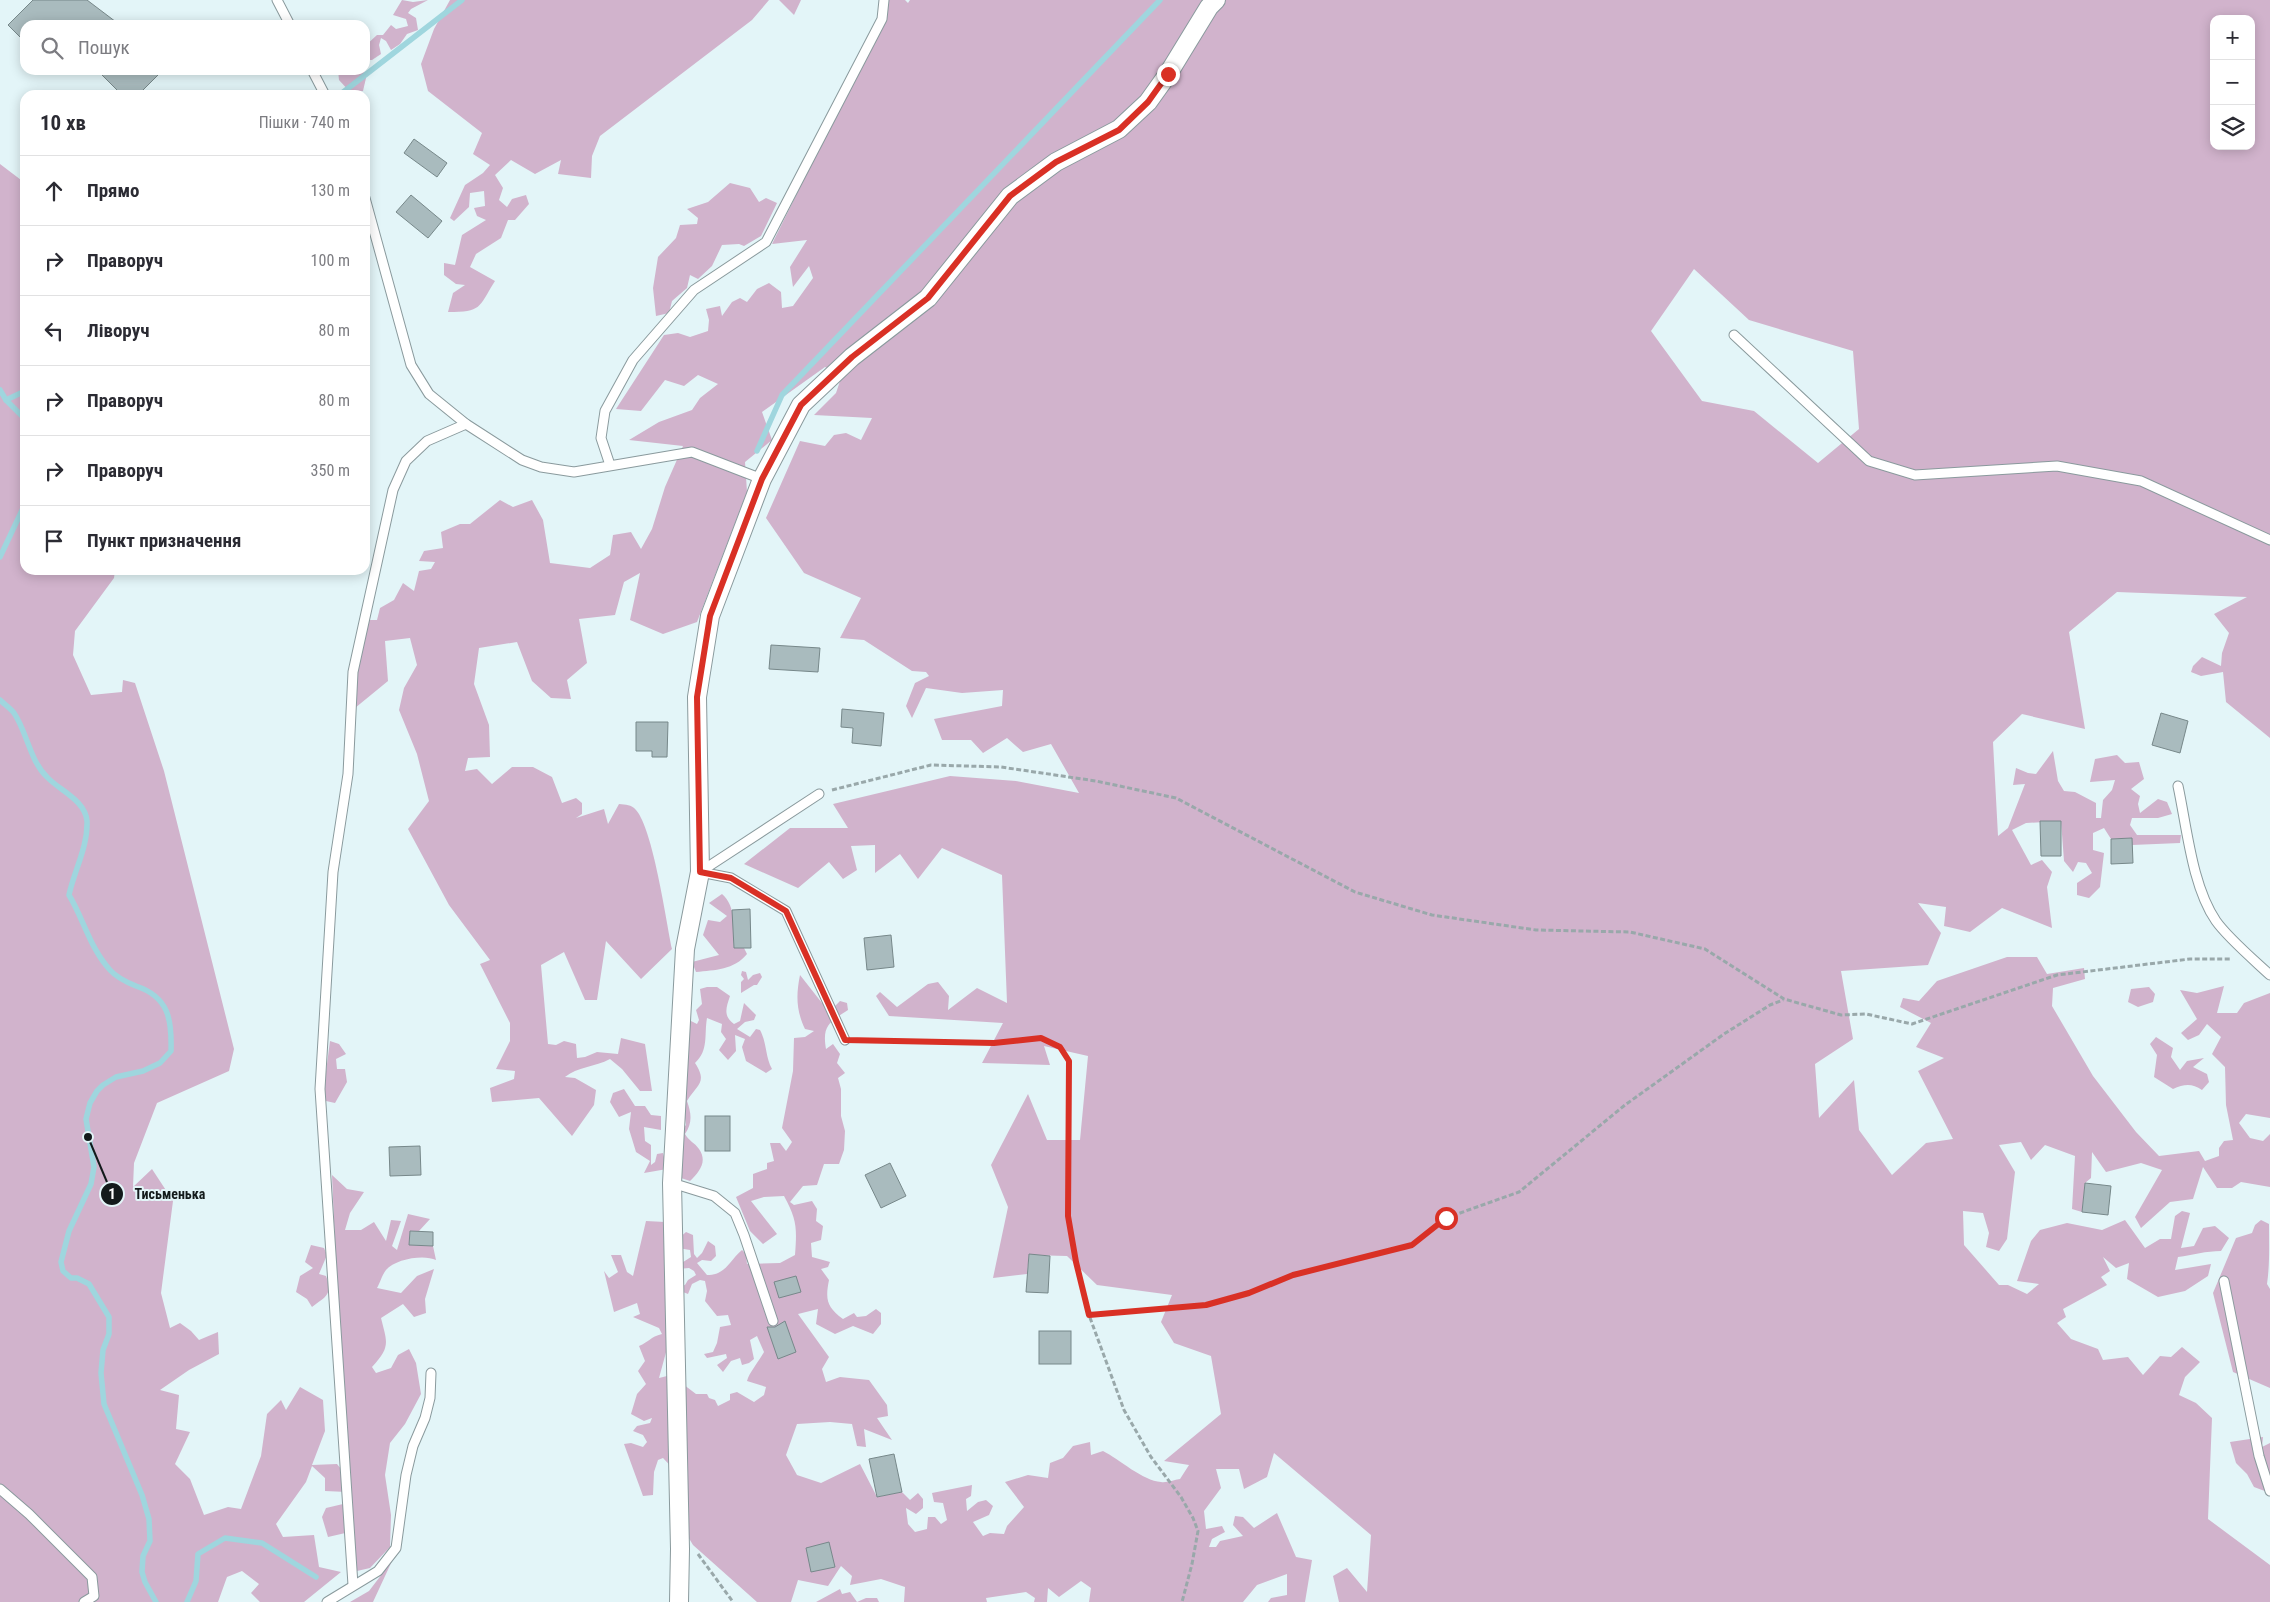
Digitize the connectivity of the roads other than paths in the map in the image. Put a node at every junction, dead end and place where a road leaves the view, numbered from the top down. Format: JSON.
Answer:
{"nodes":[{"id":1,"x":278,"y":0,"type":"edge"},
{"id":2,"x":884,"y":0,"type":"edge"},
{"id":3,"x":1216,"y":0,"type":"edge"},
{"id":4,"x":288,"y":20,"type":"edge"},
{"id":5,"x":315,"y":75,"type":"edge"},
{"id":6,"x":322,"y":90,"type":"edge"},
{"id":7,"x":370,"y":221,"type":"edge"},
{"id":8,"x":1734,"y":335,"type":"dead end"},
{"id":9,"x":466,"y":424,"type":"junction"},
{"id":10,"x":610,"y":465,"type":"junction"},
{"id":11,"x":762,"y":479,"type":"junction"},
{"id":12,"x":2270,"y":540,"type":"edge"},
{"id":13,"x":2178,"y":786,"type":"dead end"},
{"id":14,"x":819,"y":794,"type":"road end"},
{"id":15,"x":700,"y":872,"type":"junction"},
{"id":16,"x":2270,"y":975,"type":"edge"},
{"id":17,"x":845,"y":1040,"type":"road end"},
{"id":18,"x":672,"y":1182,"type":"junction"},
{"id":19,"x":2224,"y":1281,"type":"dead end"},
{"id":20,"x":772,"y":1321,"type":"dead end"},
{"id":21,"x":431,"y":1372,"type":"dead end"},
{"id":22,"x":0,"y":1489,"type":"edge"},
{"id":23,"x":2270,"y":1491,"type":"edge"},
{"id":24,"x":353,"y":1585,"type":"junction"},
{"id":25,"x":84,"y":1602,"type":"edge"},
{"id":26,"x":326,"y":1602,"type":"edge"},
{"id":27,"x":678,"y":1602,"type":"edge"}],
"edges":[{"from":1,"to":4,"type":"lane"},
{"from":2,"to":10,"type":"lane"},
{"from":3,"to":11,"type":"street"},
{"from":5,"to":6,"type":"lane"},
{"from":7,"to":9,"type":"lane"},
{"from":8,"to":12,"type":"lane"},
{"from":9,"to":10,"type":"lane"},
{"from":9,"to":24,"type":"lane"},
{"from":10,"to":11,"type":"lane"},
{"from":11,"to":15,"type":"street"},
{"from":13,"to":16,"type":"lane"},
{"from":14,"to":15,"type":"lane"},
{"from":15,"to":17,"type":"lane"},
{"from":15,"to":18,"type":"street"},
{"from":18,"to":20,"type":"lane"},
{"from":18,"to":27,"type":"street"},
{"from":19,"to":23,"type":"lane"},
{"from":21,"to":24,"type":"lane"},
{"from":22,"to":25,"type":"lane"},
{"from":24,"to":26,"type":"lane"}]}
